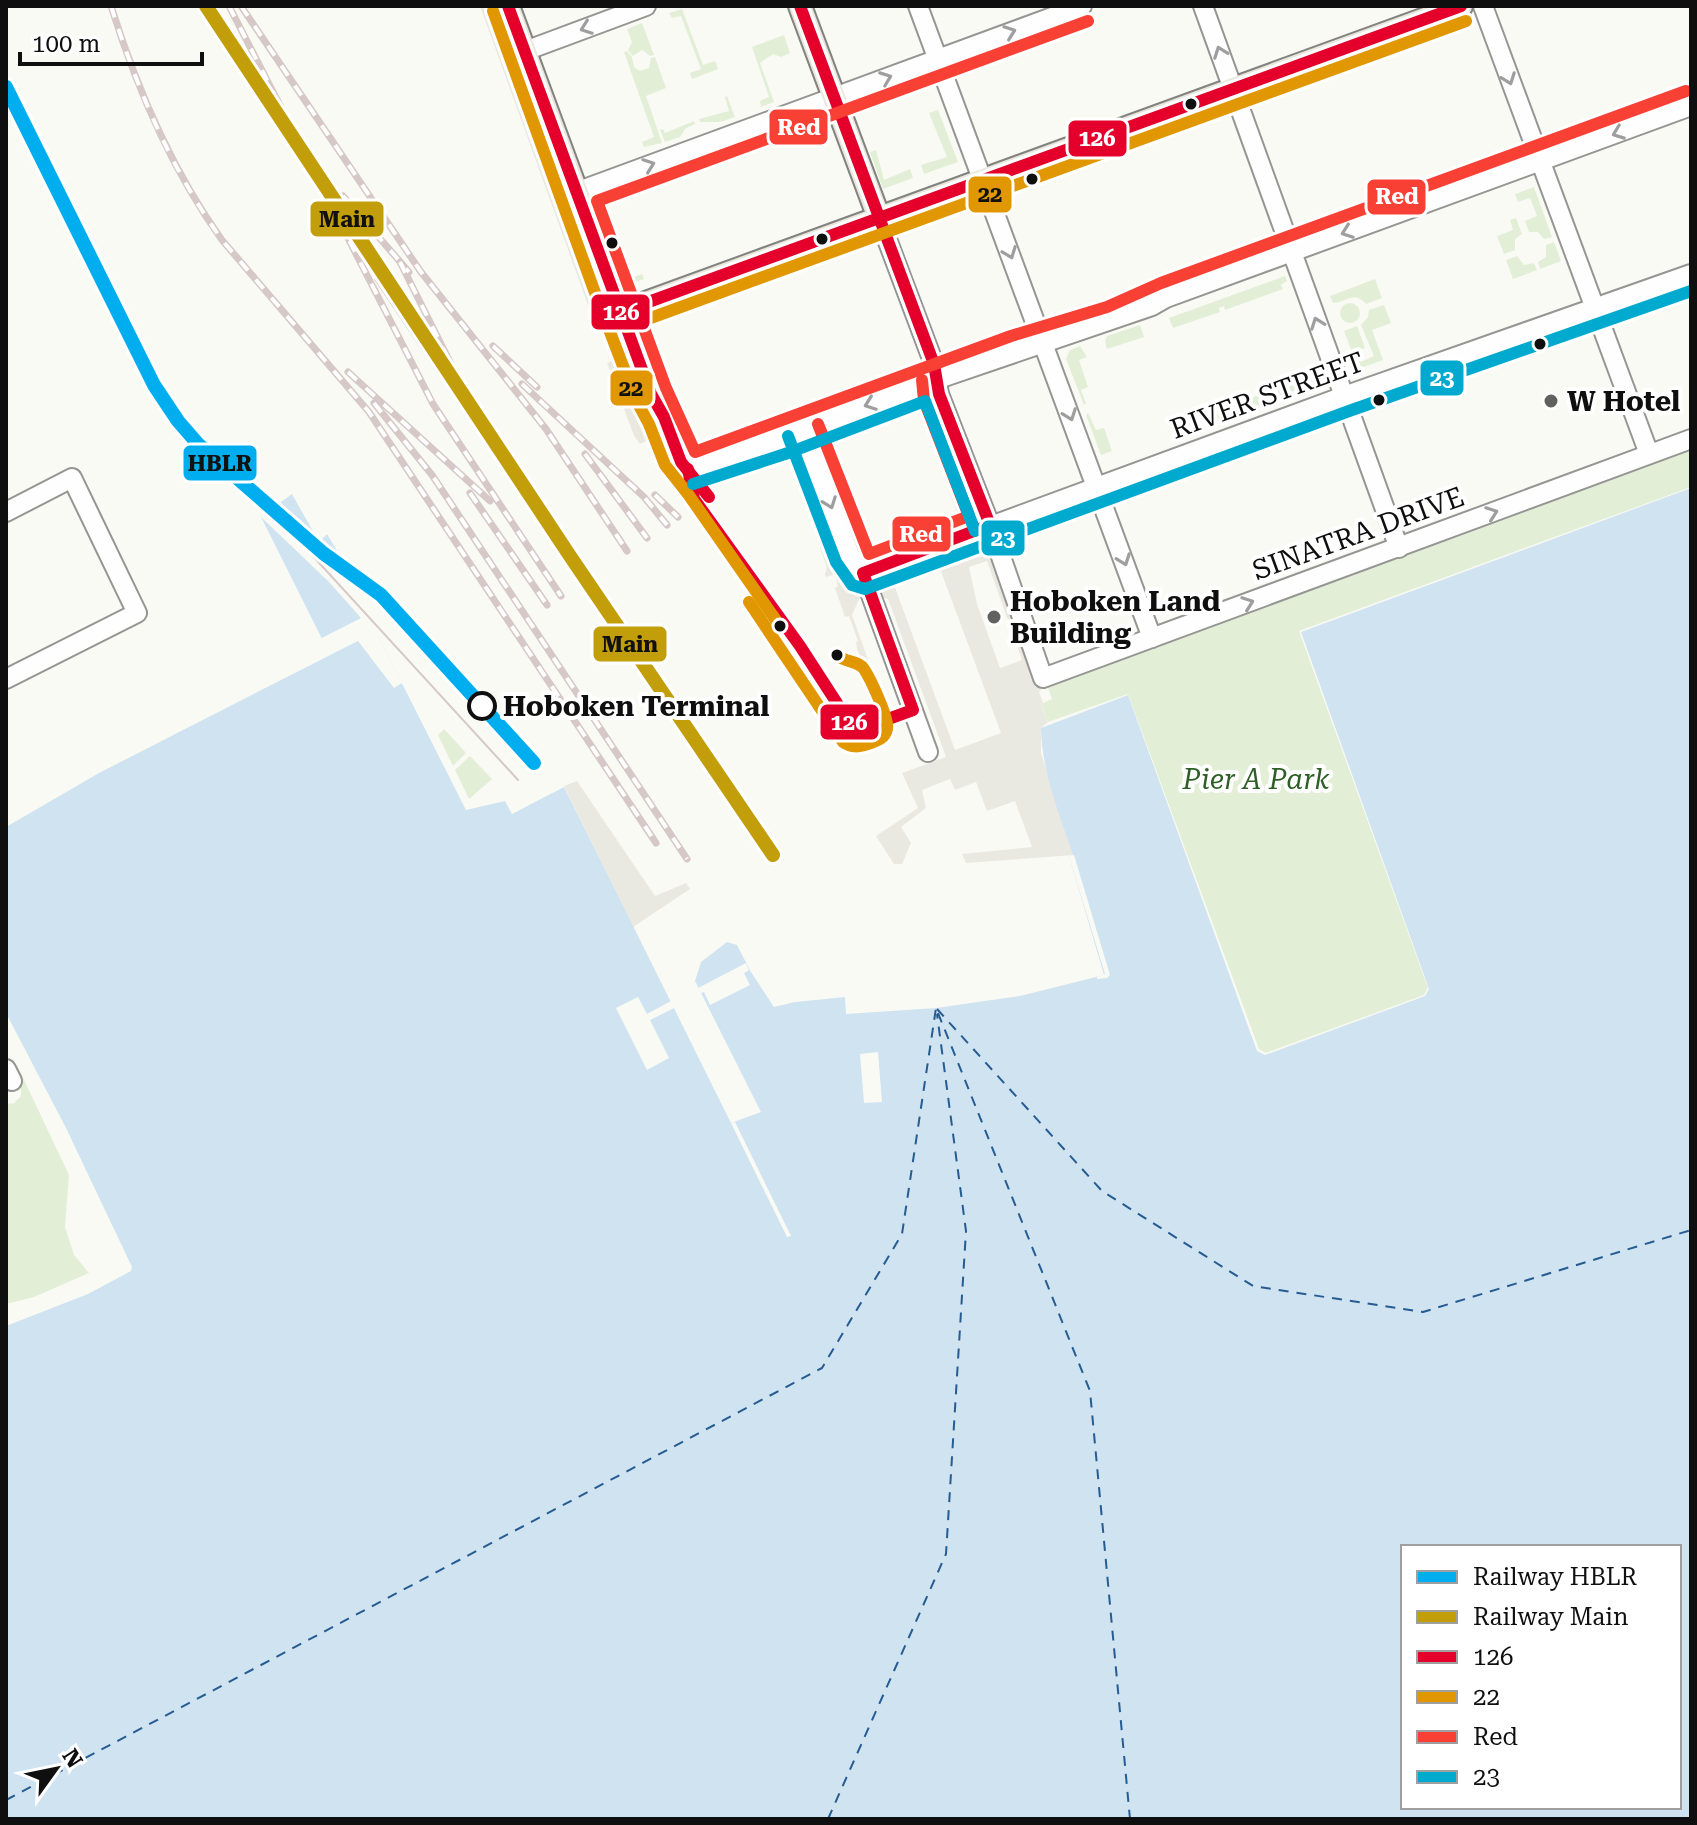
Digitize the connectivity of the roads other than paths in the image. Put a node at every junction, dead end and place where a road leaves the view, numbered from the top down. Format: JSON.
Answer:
{"nodes":[{"id":1,"x":508,"y":6,"type":"edge"},
{"id":2,"x":646,"y":6,"type":"edge"},
{"id":3,"x":800,"y":6,"type":"edge"},
{"id":4,"x":918,"y":6,"type":"edge"},
{"id":5,"x":1082,"y":6,"type":"edge"},
{"id":6,"x":1203,"y":6,"type":"edge"},
{"id":7,"x":1461,"y":6,"type":"edge"},
{"id":8,"x":1483,"y":6,"type":"edge"},
{"id":9,"x":525,"y":51,"type":"junction"},
{"id":10,"x":937,"y":58,"type":"junction"},
{"id":11,"x":1233,"y":89,"type":"junction"},
{"id":12,"x":835,"y":97,"type":"junction"},
{"id":13,"x":1691,"y":106,"type":"edge"},
{"id":14,"x":1540,"y":162,"type":"junction"},
{"id":15,"x":982,"y":180,"type":"junction"},
{"id":16,"x":576,"y":192,"type":"junction"},
{"id":17,"x":879,"y":218,"type":"junction"},
{"id":18,"x":1292,"y":252,"type":"junction"},
{"id":19,"x":1691,"y":274,"type":"edge"},
{"id":20,"x":1594,"y":308,"type":"junction"},
{"id":21,"x":621,"y":312,"type":"junction"},
{"id":22,"x":1044,"y":343,"type":"junction"},
{"id":23,"x":938,"y":379,"type":"junction"},
{"id":24,"x":1344,"y":396,"type":"junction"},
{"id":25,"x":803,"y":430,"type":"junction"},
{"id":26,"x":1691,"y":439,"type":"edge"},
{"id":27,"x":1649,"y":454,"type":"junction"},
{"id":28,"x":1097,"y":487,"type":"junction"},
{"id":29,"x":6,"y":512,"type":"edge"},
{"id":30,"x":990,"y":525,"type":"junction"},
{"id":31,"x":1399,"y":548,"type":"junction"},
{"id":32,"x":863,"y":573,"type":"junction"},
{"id":33,"x":1152,"y":638,"type":"junction"},
{"id":34,"x":6,"y":679,"type":"edge"},
{"id":35,"x":928,"y":752,"type":"dead end"}],
"edges":[{"from":1,"to":9,"type":"main road"},
{"from":2,"to":9,"type":"street","one_way":true},
{"from":3,"to":12,"type":"main road"},
{"from":4,"to":10,"type":"street"},
{"from":10,"to":5,"type":"street","one_way":true},
{"from":11,"to":6,"type":"street","one_way":true},
{"from":7,"to":11,"type":"main road"},
{"from":8,"to":14,"type":"street","one_way":true},
{"from":9,"to":16,"type":"main road"},
{"from":12,"to":10,"type":"street","one_way":true},
{"from":10,"to":15,"type":"street"},
{"from":11,"to":15,"type":"main road"},
{"from":11,"to":18,"type":"street"},
{"from":16,"to":12,"type":"street","one_way":true},
{"from":12,"to":17,"type":"main road"},
{"from":13,"to":14,"type":"street","one_way":true},
{"from":14,"to":18,"type":"street","one_way":true},
{"from":14,"to":20,"type":"street"},
{"from":15,"to":17,"type":"main road"},
{"from":15,"to":22,"type":"street","one_way":true},
{"from":16,"to":21,"type":"main road"},
{"from":17,"to":21,"type":"main road"},
{"from":17,"to":23,"type":"street"},
{"from":18,"to":22,"type":"street"},
{"from":24,"to":18,"type":"street","one_way":true},
{"from":19,"to":20,"type":"street","name":"RIVER STREET"},
{"from":20,"to":24,"type":"street","name":"RIVER STREET"},
{"from":20,"to":27,"type":"street"},
{"from":21,"to":25,"type":"street"},
{"from":22,"to":23,"type":"street"},
{"from":22,"to":28,"type":"street","one_way":true},
{"from":23,"to":25,"type":"street","one_way":true},
{"from":23,"to":30,"type":"street"},
{"from":24,"to":28,"type":"street","name":"RIVER STREET"},
{"from":24,"to":31,"type":"street"},
{"from":25,"to":32,"type":"street","one_way":true},
{"from":26,"to":27,"type":"street","name":"SINATRA DRIVE"},
{"from":31,"to":27,"type":"street","name":"SINATRA DRIVE","one_way":true},
{"from":28,"to":30,"type":"street","name":"RIVER STREET"},
{"from":28,"to":33,"type":"street","one_way":true},
{"from":29,"to":34,"type":"street"},
{"from":30,"to":32,"type":"street","name":"RIVER STREET"},
{"from":30,"to":33,"type":"street","name":"SINATRA DRIVE"},
{"from":33,"to":31,"type":"street","name":"SINATRA DRIVE","one_way":true},
{"from":32,"to":35,"type":"street"}]}
